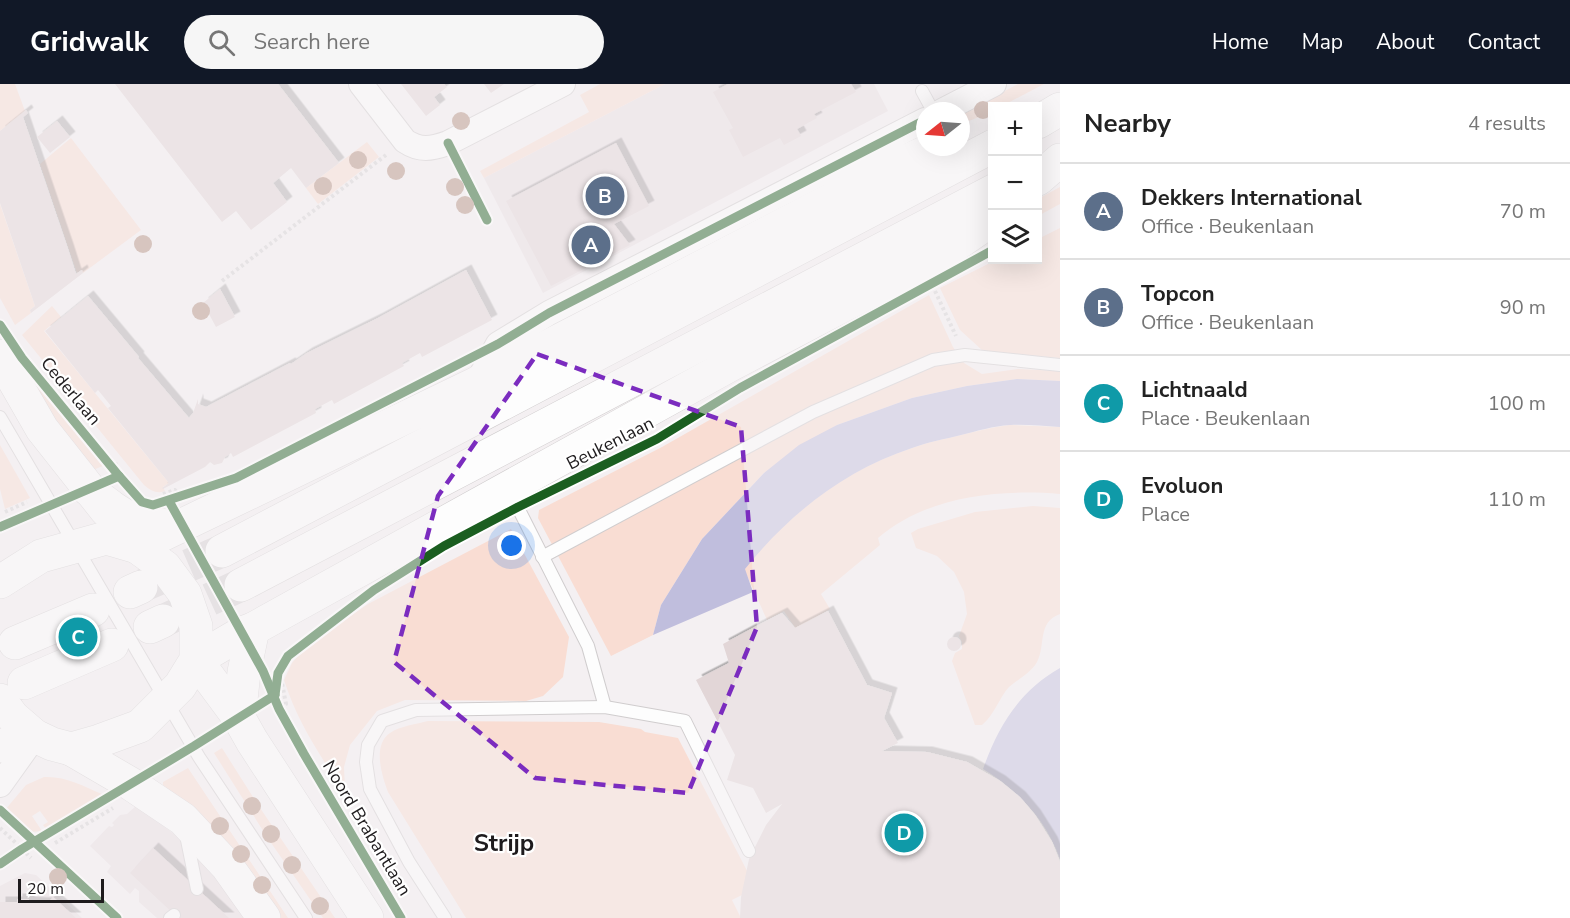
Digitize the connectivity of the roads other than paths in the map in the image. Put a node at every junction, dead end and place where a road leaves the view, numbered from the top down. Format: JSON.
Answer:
{"nodes":[{"id":1,"x":361,"y":84,"type":"edge"},
{"id":2,"x":563,"y":84,"type":"edge"},
{"id":3,"x":994,"y":84,"type":"edge"},
{"id":4,"x":922,"y":91,"type":"dead end"},
{"id":5,"x":928,"y":102,"type":"edge"},
{"id":6,"x":959,"y":102,"type":"edge"},
{"id":7,"x":1060,"y":109,"type":"edge"},
{"id":8,"x":1042,"y":120,"type":"edge"},
{"id":9,"x":916,"y":125,"type":"edge"},
{"id":10,"x":988,"y":135,"type":"edge"},
{"id":11,"x":970,"y":138,"type":"edge"},
{"id":12,"x":988,"y":149,"type":"edge"},
{"id":13,"x":917,"y":156,"type":"edge"},
{"id":14,"x":1060,"y":158,"type":"edge"},
{"id":15,"x":1042,"y":166,"type":"edge"},
{"id":16,"x":1042,"y":175,"type":"edge"},
{"id":17,"x":988,"y":194,"type":"edge"},
{"id":18,"x":988,"y":222,"type":"edge"},
{"id":19,"x":0,"y":356,"type":"edge"},
{"id":20,"x":1060,"y":365,"type":"edge"},
{"id":21,"x":477,"y":383,"type":"junction"},
{"id":22,"x":0,"y":417,"type":"edge"},
{"id":23,"x":507,"y":488,"type":"junction"},
{"id":24,"x":88,"y":489,"type":"junction"},
{"id":25,"x":172,"y":514,"type":"junction"},
{"id":26,"x":75,"y":546,"type":"junction"},
{"id":27,"x":137,"y":547,"type":"junction"},
{"id":28,"x":222,"y":551,"type":"tunnel mouth"},
{"id":29,"x":542,"y":557,"type":"junction"},
{"id":30,"x":0,"y":577,"type":"edge"},
{"id":31,"x":241,"y":585,"type":"tunnel mouth"},
{"id":32,"x":93,"y":610,"type":"dead end"},
{"id":33,"x":253,"y":629,"type":"junction"},
{"id":34,"x":15,"y":643,"type":"dead end"},
{"id":35,"x":112,"y":645,"type":"dead end"},
{"id":36,"x":196,"y":660,"type":"junction"},
{"id":37,"x":12,"y":692,"type":"edge"},
{"id":38,"x":166,"y":700,"type":"junction"},
{"id":39,"x":605,"y":707,"type":"junction"},
{"id":40,"x":239,"y":718,"type":"junction"},
{"id":41,"x":35,"y":735,"type":"junction"},
{"id":42,"x":0,"y":746,"type":"edge"},
{"id":43,"x":71,"y":749,"type":"junction"},
{"id":44,"x":0,"y":785,"type":"edge"},
{"id":45,"x":183,"y":819,"type":"junction"},
{"id":46,"x":749,"y":851,"type":"dead end"},
{"id":47,"x":197,"y":889,"type":"dead end"},
{"id":48,"x":264,"y":918,"type":"edge"},
{"id":49,"x":306,"y":918,"type":"edge"},
{"id":50,"x":367,"y":918,"type":"edge"},
{"id":51,"x":445,"y":918,"type":"edge"}],
"edges":[{"from":1,"to":2,"type":"street"},
{"from":3,"to":6,"type":"street"},
{"from":4,"to":5,"type":"lane"},
{"from":7,"to":8,"type":"main road"},
{"from":9,"to":21,"type":"street"},
{"from":10,"to":11,"type":"main road"},
{"from":12,"to":28,"type":"main road"},
{"from":13,"to":21,"type":"main road"},
{"from":14,"to":15,"type":"main road"},
{"from":14,"to":16,"type":"main road"},
{"from":17,"to":31,"type":"main road"},
{"from":18,"to":23,"type":"main road"},
{"from":19,"to":24,"type":"main road","name":"Cederlaan"},
{"from":20,"to":29,"type":"lane"},
{"from":21,"to":25,"type":"main road"},
{"from":22,"to":26,"type":"lane"},
{"from":23,"to":29,"type":"lane"},
{"from":23,"to":33,"type":"main road"},
{"from":24,"to":25,"type":"main road"},
{"from":24,"to":27,"type":"main road","name":"Cederlaan"},
{"from":25,"to":27,"type":"main road"},
{"from":26,"to":27,"type":"main road"},
{"from":26,"to":30,"type":"main road"},
{"from":26,"to":38,"type":"lane"},
{"from":27,"to":36,"type":"main road"},
{"from":29,"to":39,"type":"lane"},
{"from":32,"to":34,"type":"main road"},
{"from":33,"to":36,"type":"main road"},
{"from":33,"to":40,"type":"main road"},
{"from":35,"to":37,"type":"main road"},
{"from":36,"to":38,"type":"main road"},
{"from":36,"to":40,"type":"main road"},
{"from":37,"to":41,"type":"main road"},
{"from":38,"to":43,"type":"main road"},
{"from":38,"to":49,"type":"lane"},
{"from":39,"to":46,"type":"lane"},
{"from":39,"to":51,"type":"lane"},
{"from":40,"to":50,"type":"main road"},
{"from":41,"to":42,"type":"main road"},
{"from":41,"to":43,"type":"main road"},
{"from":41,"to":44,"type":"street"},
{"from":43,"to":45,"type":"main road"},
{"from":45,"to":47,"type":"lane"},
{"from":45,"to":48,"type":"main road"}]}
